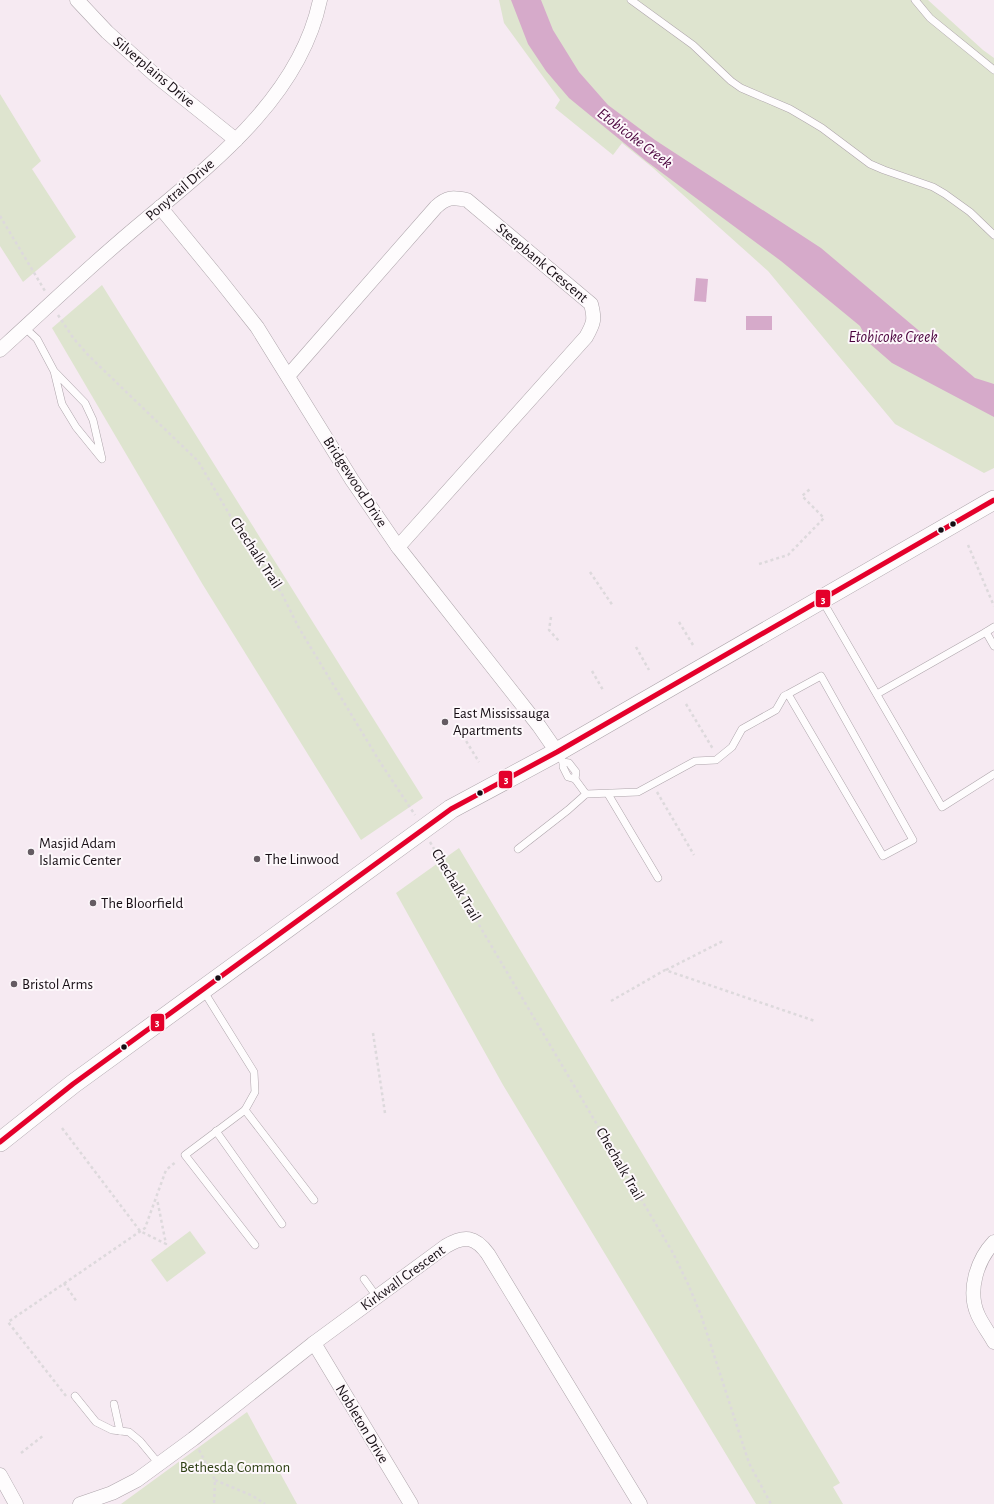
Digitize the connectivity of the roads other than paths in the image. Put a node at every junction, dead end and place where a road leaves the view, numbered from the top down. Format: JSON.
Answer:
{"nodes":[{"id":1,"x":77,"y":0,"type":"edge"},
{"id":2,"x":320,"y":0,"type":"edge"},
{"id":3,"x":631,"y":0,"type":"edge"},
{"id":4,"x":915,"y":0,"type":"edge"},
{"id":5,"x":994,"y":70,"type":"edge"},
{"id":6,"x":236,"y":140,"type":"junction"},
{"id":7,"x":160,"y":207,"type":"junction"},
{"id":8,"x":994,"y":235,"type":"edge"},
{"id":9,"x":24,"y":327,"type":"junction"},
{"id":10,"x":0,"y":350,"type":"edge"},
{"id":11,"x":54,"y":371,"type":"junction"},
{"id":12,"x":288,"y":376,"type":"junction"},
{"id":13,"x":994,"y":500,"type":"edge"},
{"id":14,"x":398,"y":547,"type":"junction"},
{"id":15,"x":822,"y":600,"type":"junction"},
{"id":16,"x":994,"y":627,"type":"edge"},
{"id":17,"x":986,"y":632,"type":"junction"},
{"id":18,"x":994,"y":646,"type":"edge"},
{"id":19,"x":788,"y":694,"type":"junction"},
{"id":20,"x":877,"y":694,"type":"junction"},
{"id":21,"x":560,"y":757,"type":"junction"},
{"id":22,"x":994,"y":774,"type":"edge"},
{"id":23,"x":586,"y":794,"type":"junction"},
{"id":24,"x":608,"y":794,"type":"junction"},
{"id":25,"x":518,"y":849,"type":"dead end"},
{"id":26,"x":658,"y":878,"type":"dead end"},
{"id":27,"x":203,"y":990,"type":"junction"},
{"id":28,"x":245,"y":1110,"type":"junction"},
{"id":29,"x":216,"y":1131,"type":"junction"},
{"id":30,"x":0,"y":1142,"type":"edge"},
{"id":31,"x":314,"y":1200,"type":"dead end"},
{"id":32,"x":282,"y":1224,"type":"dead end"},
{"id":33,"x":994,"y":1242,"type":"edge"},
{"id":34,"x":254,"y":1245,"type":"dead end"},
{"id":35,"x":364,"y":1279,"type":"dead end"},
{"id":36,"x":377,"y":1297,"type":"junction"},
{"id":37,"x":994,"y":1342,"type":"edge"},
{"id":38,"x":314,"y":1343,"type":"junction"},
{"id":39,"x":75,"y":1396,"type":"dead end"},
{"id":40,"x":114,"y":1404,"type":"dead end"},
{"id":41,"x":120,"y":1430,"type":"junction"},
{"id":42,"x":159,"y":1464,"type":"junction"},
{"id":43,"x":0,"y":1475,"type":"edge"},
{"id":44,"x":16,"y":1504,"type":"edge"},
{"id":45,"x":80,"y":1504,"type":"edge"},
{"id":46,"x":411,"y":1504,"type":"edge"},
{"id":47,"x":640,"y":1504,"type":"edge"}],
"edges":[{"from":1,"to":6,"type":"street","name":"Silverplains Drive"},
{"from":2,"to":6,"type":"street","name":"Ponytrail Drive"},
{"from":3,"to":8,"type":"lane"},
{"from":4,"to":5,"type":"lane"},
{"from":6,"to":7,"type":"street","name":"Ponytrail Drive"},
{"from":7,"to":9,"type":"street","name":"Ponytrail Drive"},
{"from":7,"to":12,"type":"street","name":"Bridgewood Drive"},
{"from":9,"to":10,"type":"street","name":"Ponytrail Drive"},
{"from":9,"to":11,"type":"lane"},
{"from":11,"to":11,"type":"lane"},
{"from":12,"to":14,"type":"street","name":"Bridgewood Drive"},
{"from":12,"to":14,"type":"street","name":"Steepbank Crescent"},
{"from":13,"to":15,"type":"main road"},
{"from":14,"to":21,"type":"street","name":"Bridgewood Drive"},
{"from":15,"to":20,"type":"lane"},
{"from":15,"to":21,"type":"main road"},
{"from":16,"to":17,"type":"lane"},
{"from":17,"to":18,"type":"lane"},
{"from":17,"to":20,"type":"lane"},
{"from":19,"to":19,"type":"lane"},
{"from":19,"to":24,"type":"lane"},
{"from":20,"to":22,"type":"lane"},
{"from":21,"to":23,"type":"lane"},
{"from":21,"to":27,"type":"main road"},
{"from":23,"to":24,"type":"lane"},
{"from":23,"to":25,"type":"lane"},
{"from":24,"to":26,"type":"lane"},
{"from":27,"to":28,"type":"lane"},
{"from":27,"to":30,"type":"main road"},
{"from":28,"to":29,"type":"lane"},
{"from":28,"to":31,"type":"lane"},
{"from":29,"to":32,"type":"lane"},
{"from":29,"to":34,"type":"lane"},
{"from":33,"to":37,"type":"street"},
{"from":35,"to":36,"type":"lane"},
{"from":36,"to":38,"type":"street","name":"Kirkwall Crescent"},
{"from":36,"to":47,"type":"street","name":"Kirkwall Crescent"},
{"from":38,"to":42,"type":"street","name":"Kirkwall Crescent"},
{"from":38,"to":46,"type":"street","name":"Nobleton Drive"},
{"from":39,"to":41,"type":"lane"},
{"from":40,"to":41,"type":"lane"},
{"from":41,"to":42,"type":"lane"},
{"from":42,"to":45,"type":"street","name":"Kirkwall Crescent"},
{"from":43,"to":44,"type":"street"}]}
